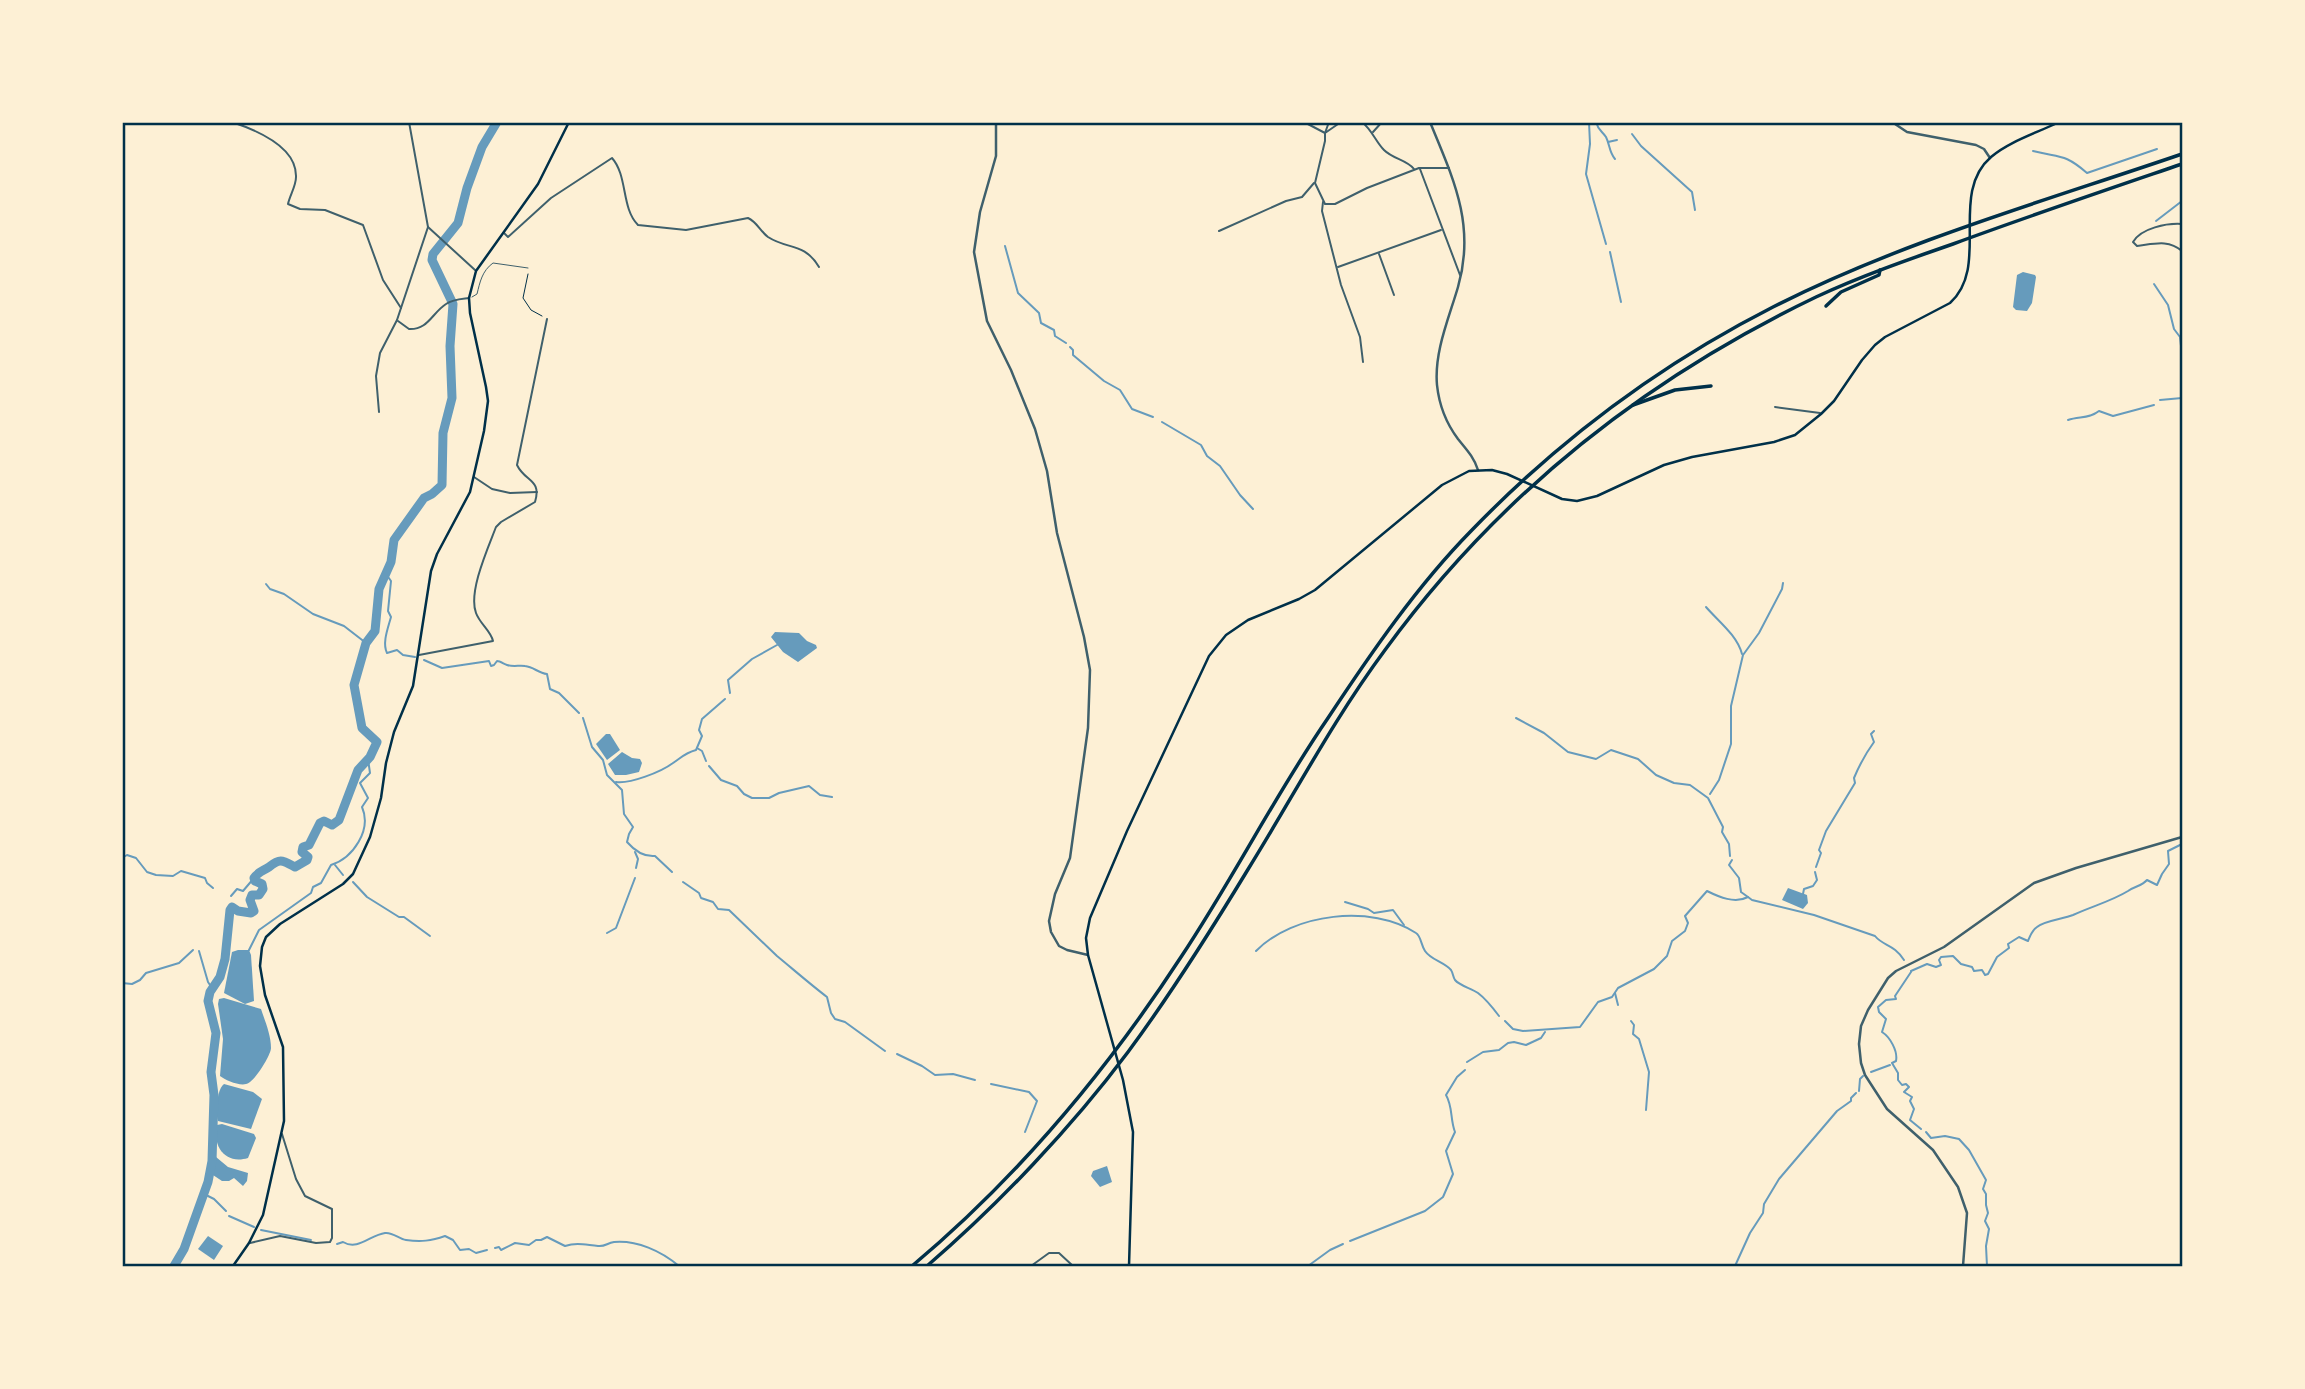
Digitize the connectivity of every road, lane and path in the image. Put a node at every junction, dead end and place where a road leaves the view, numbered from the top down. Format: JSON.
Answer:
{"nodes":[{"id":1,"x":232,"y":122,"type":"edge"},
{"id":2,"x":410,"y":122,"type":"edge"},
{"id":3,"x":569,"y":122,"type":"edge"},
{"id":4,"x":996,"y":122,"type":"edge"},
{"id":5,"x":1304,"y":122,"type":"edge"},
{"id":6,"x":1329,"y":122,"type":"edge"},
{"id":7,"x":1341,"y":122,"type":"edge"},
{"id":8,"x":1362,"y":122,"type":"edge"},
{"id":9,"x":1382,"y":122,"type":"edge"},
{"id":10,"x":1430,"y":122,"type":"edge"},
{"id":11,"x":1892,"y":122,"type":"edge"},
{"id":12,"x":2059,"y":122,"type":"edge"},
{"id":13,"x":1325,"y":132,"type":"junction"},
{"id":14,"x":1372,"y":134,"type":"junction"},
{"id":15,"x":2182,"y":154,"type":"edge"},
{"id":16,"x":1990,"y":158,"type":"junction"},
{"id":17,"x":2182,"y":164,"type":"edge"},
{"id":18,"x":1419,"y":168,"type":"junction"},
{"id":19,"x":1450,"y":168,"type":"junction"},
{"id":20,"x":1414,"y":169,"type":"junction"},
{"id":21,"x":1315,"y":183,"type":"junction"},
{"id":22,"x":1323,"y":201,"type":"junction"},
{"id":23,"x":2182,"y":224,"type":"edge"},
{"id":24,"x":428,"y":227,"type":"junction"},
{"id":25,"x":1442,"y":230,"type":"junction"},
{"id":26,"x":1219,"y":231,"type":"dead end"},
{"id":27,"x":503,"y":232,"type":"junction"},
{"id":28,"x":2182,"y":251,"type":"edge"},
{"id":29,"x":1378,"y":253,"type":"junction"},
{"id":30,"x":819,"y":267,"type":"dead end"},
{"id":31,"x":1337,"y":267,"type":"junction"},
{"id":32,"x":528,"y":268,"type":"joint"},
{"id":33,"x":1880,"y":270,"type":"junction"},
{"id":34,"x":476,"y":271,"type":"junction"},
{"id":35,"x":1461,"y":276,"type":"junction"},
{"id":36,"x":1394,"y":295,"type":"dead end"},
{"id":37,"x":469,"y":298,"type":"junction"},
{"id":38,"x":1826,"y":306,"type":"dead end"},
{"id":39,"x":401,"y":308,"type":"junction"},
{"id":40,"x":547,"y":319,"type":"joint"},
{"id":41,"x":397,"y":320,"type":"junction"},
{"id":42,"x":1363,"y":362,"type":"dead end"},
{"id":43,"x":1711,"y":386,"type":"dead end"},
{"id":44,"x":1631,"y":405,"type":"junction"},
{"id":45,"x":1775,"y":407,"type":"dead end"},
{"id":46,"x":379,"y":412,"type":"dead end"},
{"id":47,"x":1821,"y":414,"type":"junction"},
{"id":48,"x":1478,"y":470,"type":"junction"},
{"id":49,"x":474,"y":477,"type":"junction"},
{"id":50,"x":538,"y":491,"type":"junction"},
{"id":51,"x":419,"y":655,"type":"junction"},
{"id":52,"x":2182,"y":837,"type":"edge"},
{"id":53,"x":1088,"y":956,"type":"junction"},
{"id":54,"x":282,"y":1133,"type":"junction"},
{"id":55,"x":249,"y":1243,"type":"junction"},
{"id":56,"x":233,"y":1266,"type":"edge"},
{"id":57,"x":912,"y":1266,"type":"edge"},
{"id":58,"x":927,"y":1266,"type":"edge"},
{"id":59,"x":1031,"y":1266,"type":"edge"},
{"id":60,"x":1073,"y":1266,"type":"edge"},
{"id":61,"x":1129,"y":1266,"type":"edge"},
{"id":62,"x":1963,"y":1266,"type":"edge"}],
"edges":[{"from":1,"to":39,"type":"street"},
{"from":2,"to":24,"type":"street"},
{"from":3,"to":27,"type":"main road"},
{"from":4,"to":53,"type":"street"},
{"from":5,"to":13,"type":"street"},
{"from":6,"to":13,"type":"street"},
{"from":7,"to":13,"type":"street"},
{"from":8,"to":14,"type":"street"},
{"from":9,"to":14,"type":"street"},
{"from":10,"to":19,"type":"street"},
{"from":11,"to":16,"type":"street"},
{"from":12,"to":16,"type":"main road"},
{"from":13,"to":21,"type":"street"},
{"from":14,"to":20,"type":"street"},
{"from":15,"to":57,"type":"highway"},
{"from":16,"to":47,"type":"main road"},
{"from":17,"to":33,"type":"highway"},
{"from":18,"to":19,"type":"street"},
{"from":18,"to":20,"type":"street"},
{"from":18,"to":25,"type":"street"},
{"from":19,"to":35,"type":"street"},
{"from":20,"to":22,"type":"street"},
{"from":21,"to":22,"type":"street"},
{"from":21,"to":26,"type":"street"},
{"from":22,"to":31,"type":"street"},
{"from":23,"to":28,"type":"street"},
{"from":24,"to":34,"type":"street"},
{"from":24,"to":39,"type":"street"},
{"from":25,"to":29,"type":"street"},
{"from":25,"to":35,"type":"street"},
{"from":27,"to":30,"type":"street"},
{"from":27,"to":34,"type":"main road"},
{"from":29,"to":31,"type":"street"},
{"from":29,"to":36,"type":"street"},
{"from":31,"to":42,"type":"street"},
{"from":32,"to":37,"type":"lane"},
{"from":32,"to":40,"type":"path"},
{"from":33,"to":38,"type":"highway"},
{"from":33,"to":44,"type":"highway"},
{"from":34,"to":37,"type":"main road"},
{"from":35,"to":48,"type":"street"},
{"from":37,"to":41,"type":"street"},
{"from":37,"to":49,"type":"main road"},
{"from":39,"to":41,"type":"street"},
{"from":40,"to":50,"type":"street"},
{"from":41,"to":46,"type":"street"},
{"from":43,"to":44,"type":"highway"},
{"from":44,"to":58,"type":"highway"},
{"from":45,"to":47,"type":"street"},
{"from":47,"to":48,"type":"main road"},
{"from":48,"to":53,"type":"main road"},
{"from":49,"to":50,"type":"street"},
{"from":49,"to":51,"type":"main road"},
{"from":50,"to":51,"type":"street"},
{"from":51,"to":54,"type":"main road"},
{"from":52,"to":62,"type":"street"},
{"from":53,"to":61,"type":"main road"},
{"from":54,"to":55,"type":"main road"},
{"from":54,"to":55,"type":"street"},
{"from":55,"to":56,"type":"main road"},
{"from":59,"to":60,"type":"street"}]}
